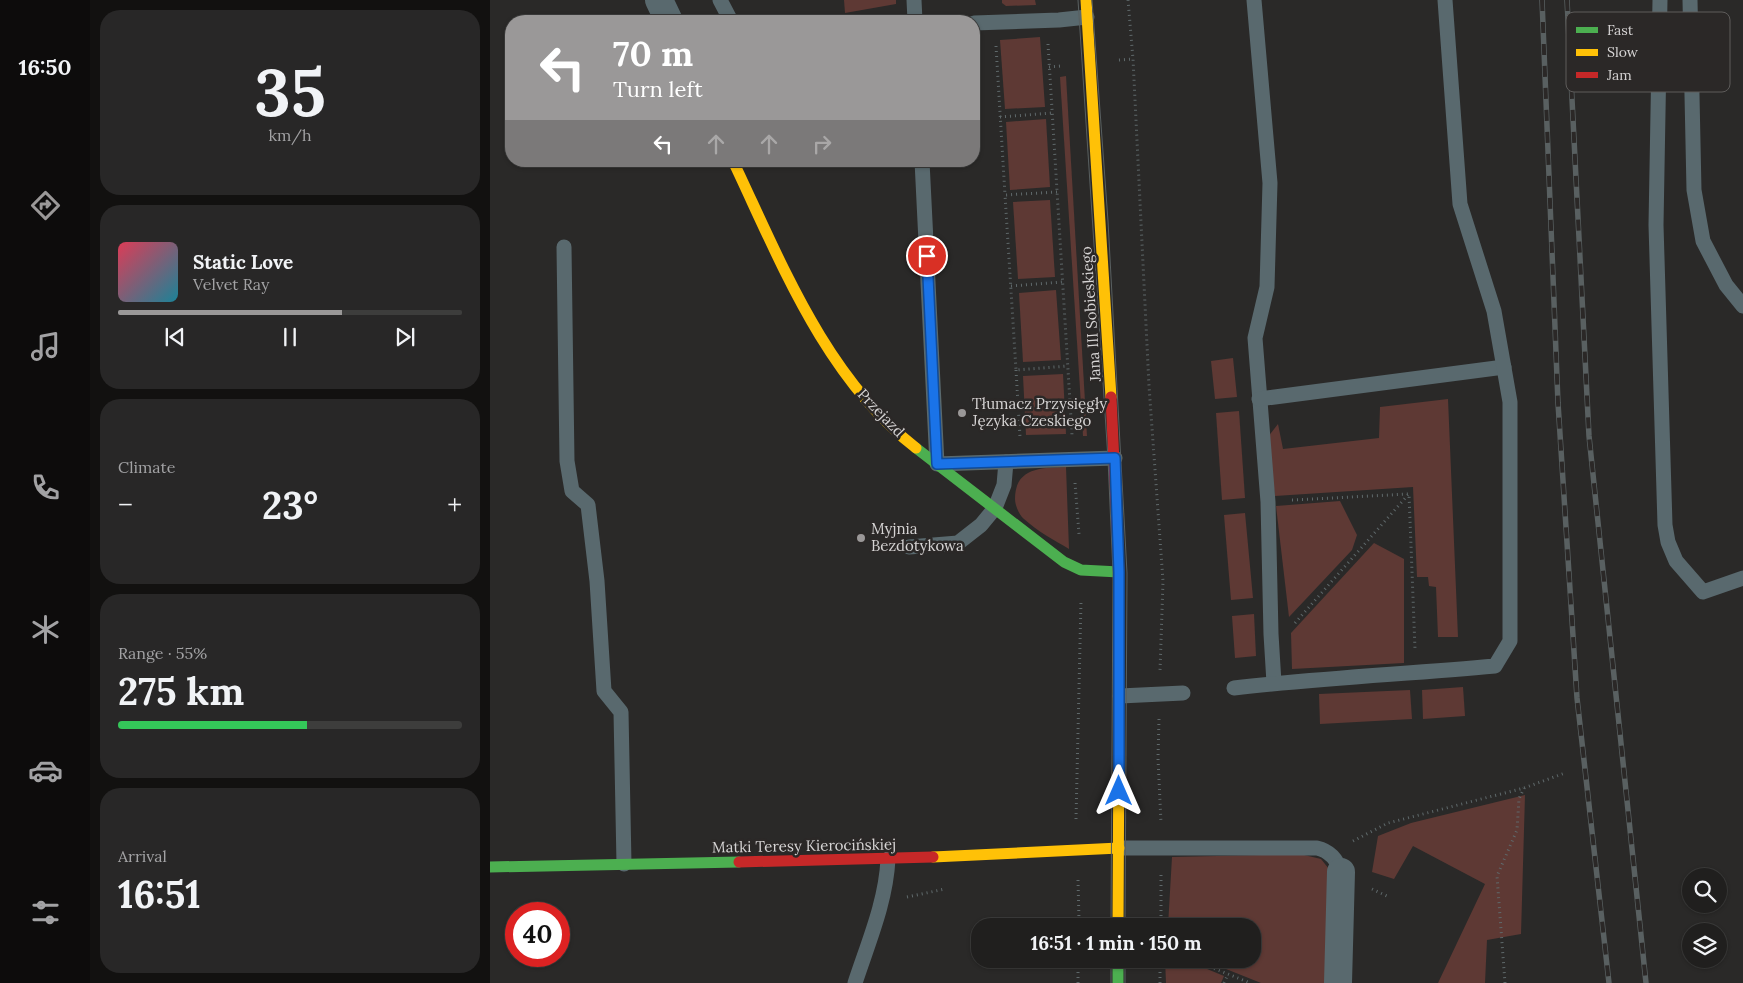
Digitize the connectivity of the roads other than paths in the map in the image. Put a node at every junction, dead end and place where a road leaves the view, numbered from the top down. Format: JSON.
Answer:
{"nodes":[{"id":1,"x":659,"y":0,"type":"edge"},
{"id":2,"x":720,"y":0,"type":"edge"},
{"id":3,"x":914,"y":0,"type":"edge"},
{"id":4,"x":1086,"y":0,"type":"edge"},
{"id":5,"x":1254,"y":0,"type":"edge"},
{"id":6,"x":1445,"y":0,"type":"edge"},
{"id":7,"x":666,"y":15,"type":"edge"},
{"id":8,"x":728,"y":15,"type":"edge"},
{"id":9,"x":915,"y":15,"type":"edge"},
{"id":10,"x":1087,"y":17,"type":"junction"},
{"id":11,"x":980,"y":24,"type":"edge"},
{"id":12,"x":1658,"y":92,"type":"edge"},
{"id":13,"x":1692,"y":92,"type":"edge"},
{"id":14,"x":736,"y":167,"type":"edge"},
{"id":15,"x":922,"y":167,"type":"edge"},
{"id":16,"x":564,"y":247,"type":"dead end"},
{"id":17,"x":1743,"y":306,"type":"edge"},
{"id":18,"x":1504,"y":368,"type":"junction"},
{"id":19,"x":1259,"y":399,"type":"junction"},
{"id":20,"x":1115,"y":458,"type":"junction"},
{"id":21,"x":1006,"y":462,"type":"junction"},
{"id":22,"x":937,"y":464,"type":"junction"},
{"id":23,"x":995,"y":508,"type":"junction"},
{"id":24,"x":909,"y":547,"type":"dead end"},
{"id":25,"x":1119,"y":572,"type":"junction"},
{"id":26,"x":1743,"y":578,"type":"edge"},
{"id":27,"x":1274,"y":683,"type":"junction"},
{"id":28,"x":1234,"y":688,"type":"dead end"},
{"id":29,"x":1183,"y":693,"type":"dead end"},
{"id":30,"x":1120,"y":696,"type":"junction"},
{"id":31,"x":1119,"y":848,"type":"junction"},
{"id":32,"x":888,"y":859,"type":"junction"},
{"id":33,"x":1335,"y":863,"type":"joint"},
{"id":34,"x":624,"y":864,"type":"junction"},
{"id":35,"x":490,"y":867,"type":"edge"},
{"id":36,"x":1118,"y":918,"type":"edge"},
{"id":37,"x":1118,"y":968,"type":"edge"},
{"id":38,"x":855,"y":983,"type":"edge"},
{"id":39,"x":1118,"y":983,"type":"edge"},
{"id":40,"x":1338,"y":983,"type":"edge"}],
"edges":[{"from":1,"to":7,"type":"street"},
{"from":2,"to":8,"type":"lane"},
{"from":3,"to":9,"type":"lane"},
{"from":4,"to":10,"type":"street","name":"Jana III Sobieskiego"},
{"from":5,"to":19,"type":"lane"},
{"from":6,"to":18,"type":"lane"},
{"from":10,"to":11,"type":"lane"},
{"from":10,"to":20,"type":"street","name":"Jana III Sobieskiego"},
{"from":12,"to":26,"type":"lane"},
{"from":13,"to":17,"type":"lane"},
{"from":14,"to":22,"type":"street","name":"Przejazd"},
{"from":15,"to":22,"type":"lane"},
{"from":16,"to":34,"type":"lane"},
{"from":18,"to":19,"type":"lane"},
{"from":18,"to":27,"type":"lane"},
{"from":19,"to":27,"type":"lane"},
{"from":20,"to":21,"type":"lane"},
{"from":20,"to":25,"type":"street","name":"Jana III Sobieskiego"},
{"from":21,"to":22,"type":"lane"},
{"from":21,"to":23,"type":"lane"},
{"from":22,"to":23,"type":"street","name":"Przejazd"},
{"from":23,"to":24,"type":"lane"},
{"from":23,"to":25,"type":"street","name":"Przejazd"},
{"from":25,"to":30,"type":"street","name":"Jana III Sobieskiego"},
{"from":27,"to":28,"type":"lane"},
{"from":29,"to":30,"type":"lane"},
{"from":30,"to":31,"type":"street","name":"Jana III Sobieskiego"},
{"from":31,"to":32,"type":"street","name":"Matki Teresy Kierocińskiej"},
{"from":31,"to":33,"type":"lane"},
{"from":31,"to":36,"type":"street","name":"Jana III Sobieskiego"},
{"from":32,"to":34,"type":"street","name":"Matki Teresy Kierocińskiej"},
{"from":32,"to":38,"type":"lane"},
{"from":33,"to":40,"type":"street"},
{"from":34,"to":35,"type":"street","name":"Matki Teresy Kierocińskiej"},
{"from":37,"to":39,"type":"street"}]}
